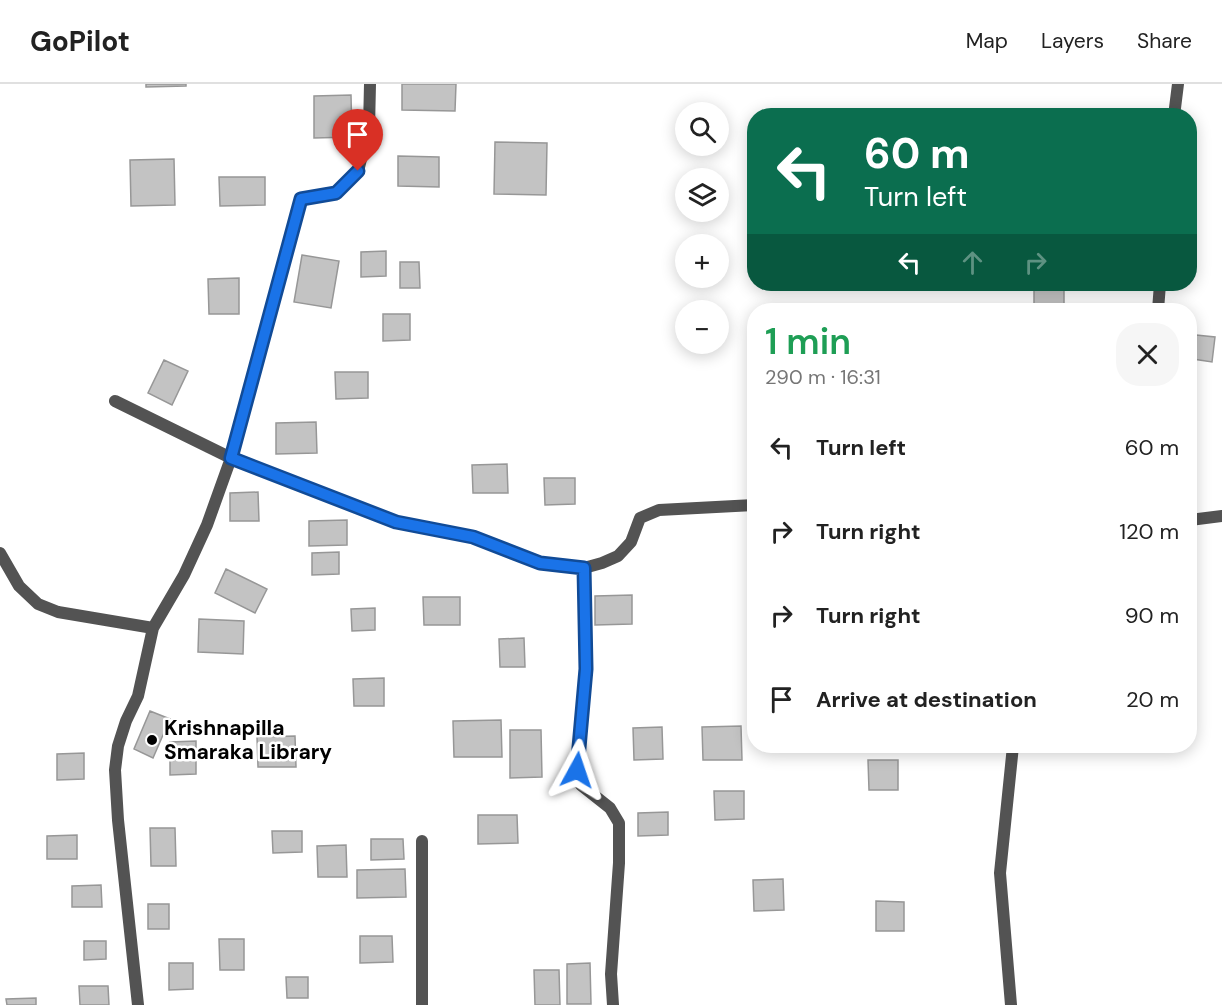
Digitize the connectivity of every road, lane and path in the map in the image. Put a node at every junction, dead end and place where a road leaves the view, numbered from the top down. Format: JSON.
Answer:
{"nodes":[{"id":1,"x":370,"y":84,"type":"edge"},
{"id":2,"x":1178,"y":84,"type":"edge"},
{"id":3,"x":1175,"y":108,"type":"edge"},
{"id":4,"x":115,"y":400,"type":"dead end"},
{"id":5,"x":231,"y":458,"type":"junction"},
{"id":6,"x":747,"y":505,"type":"edge"},
{"id":7,"x":1222,"y":516,"type":"edge"},
{"id":8,"x":1197,"y":519,"type":"edge"},
{"id":9,"x":0,"y":553,"type":"edge"},
{"id":10,"x":584,"y":568,"type":"junction"},
{"id":11,"x":153,"y":628,"type":"junction"},
{"id":12,"x":1011,"y":753,"type":"edge"},
{"id":13,"x":422,"y":841,"type":"dead end"},
{"id":14,"x":138,"y":1005,"type":"edge"},
{"id":15,"x":422,"y":1005,"type":"edge"},
{"id":16,"x":613,"y":1005,"type":"edge"},
{"id":17,"x":1011,"y":1005,"type":"edge"}],
"edges":[{"from":1,"to":5,"type":"street"},
{"from":2,"to":3,"type":"street"},
{"from":4,"to":5,"type":"street"},
{"from":5,"to":10,"type":"street"},
{"from":5,"to":11,"type":"street"},
{"from":6,"to":10,"type":"street"},
{"from":7,"to":8,"type":"street"},
{"from":9,"to":11,"type":"street"},
{"from":10,"to":16,"type":"street"},
{"from":11,"to":14,"type":"street"},
{"from":12,"to":17,"type":"street"},
{"from":13,"to":15,"type":"street"}]}
